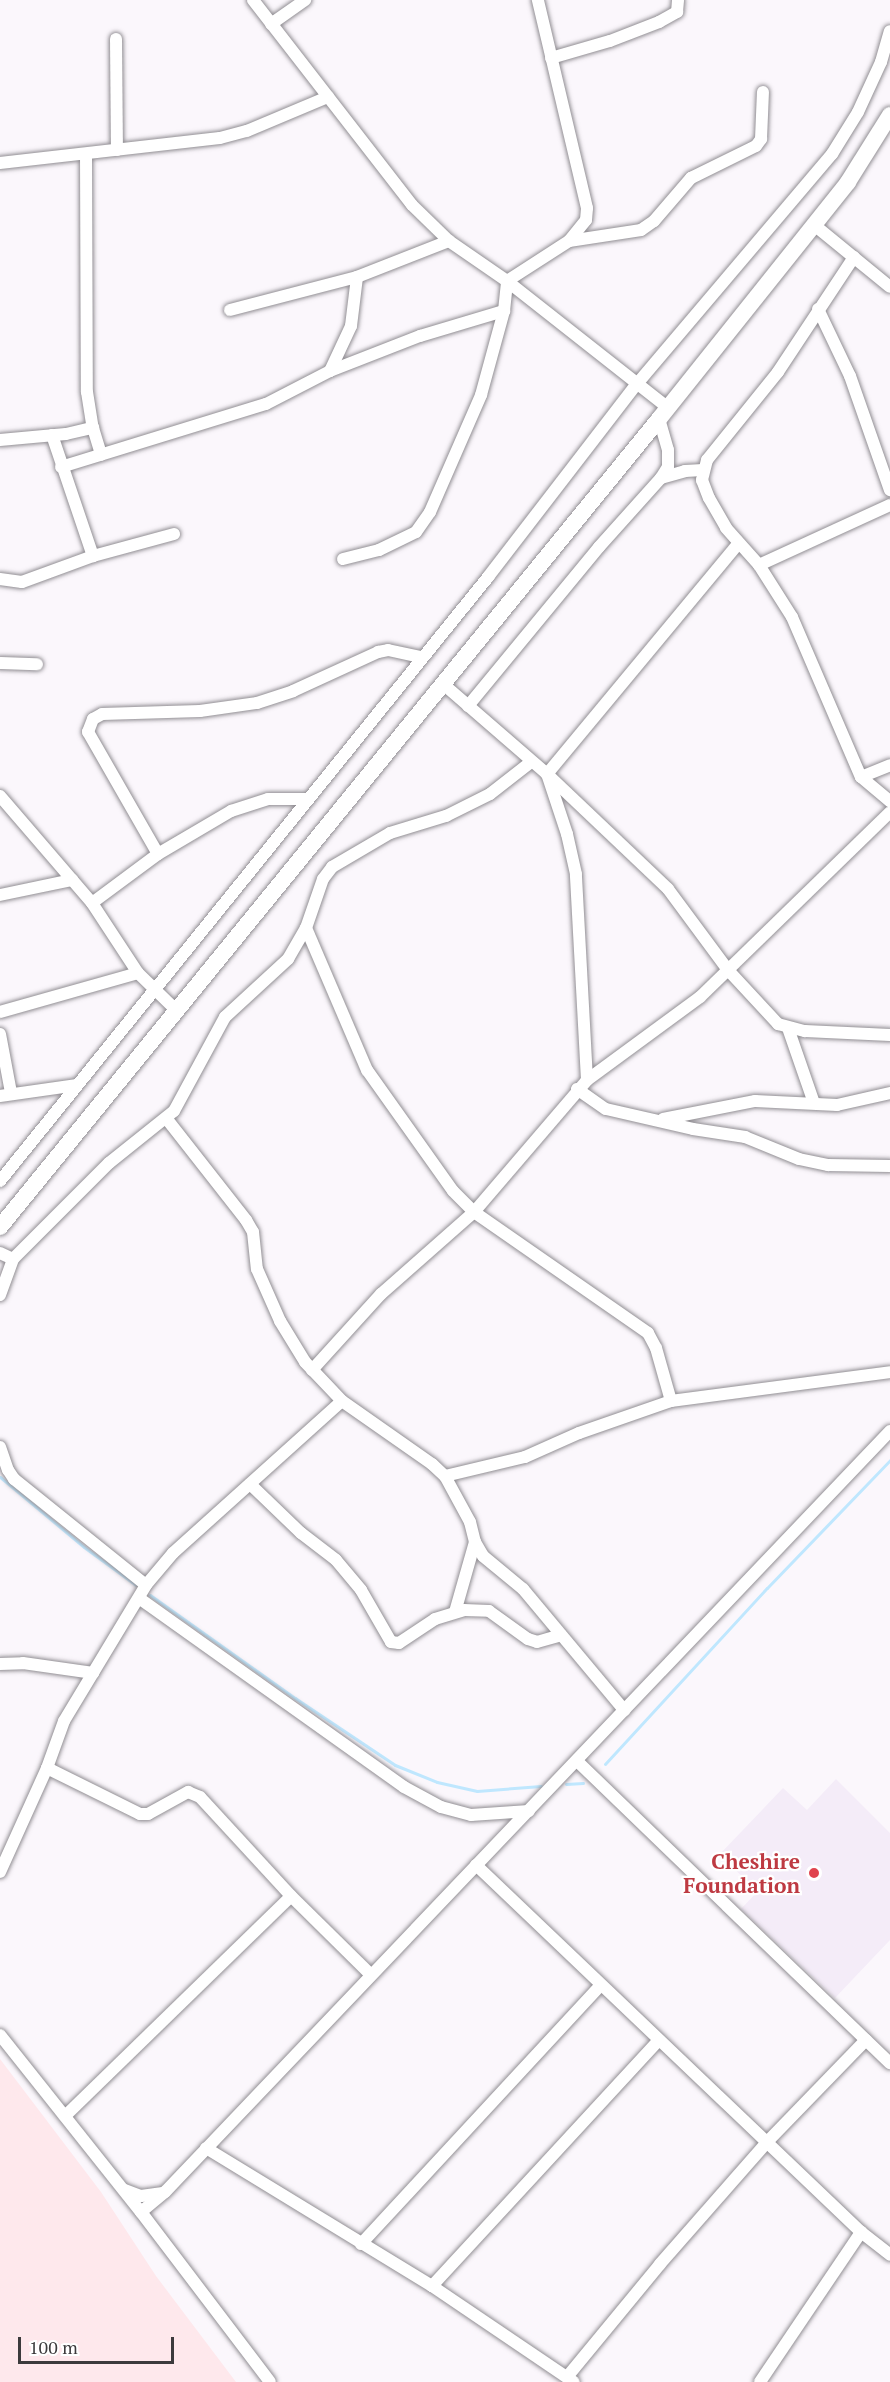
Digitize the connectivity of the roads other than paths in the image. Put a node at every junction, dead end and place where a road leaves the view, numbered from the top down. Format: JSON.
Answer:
{"nodes":[{"id":1,"x":253,"y":0,"type":"edge"},
{"id":2,"x":305,"y":0,"type":"edge"},
{"id":3,"x":538,"y":0,"type":"edge"},
{"id":4,"x":678,"y":0,"type":"edge"},
{"id":5,"x":271,"y":24,"type":"junction"},
{"id":6,"x":890,"y":31,"type":"edge"},
{"id":7,"x":116,"y":39,"type":"dead end"},
{"id":8,"x":551,"y":58,"type":"junction"},
{"id":9,"x":763,"y":92,"type":"dead end"},
{"id":10,"x":328,"y":98,"type":"junction"},
{"id":11,"x":890,"y":115,"type":"edge"},
{"id":12,"x":117,"y":150,"type":"junction"},
{"id":13,"x":86,"y":154,"type":"junction"},
{"id":14,"x":0,"y":163,"type":"edge"},
{"id":15,"x":813,"y":224,"type":"junction"},
{"id":16,"x":450,"y":241,"type":"junction"},
{"id":17,"x":569,"y":241,"type":"junction"},
{"id":18,"x":854,"y":257,"type":"junction"},
{"id":19,"x":357,"y":277,"type":"junction"},
{"id":20,"x":507,"y":281,"type":"junction"},
{"id":21,"x":890,"y":287,"type":"edge"},
{"id":22,"x":818,"y":309,"type":"junction"},
{"id":23,"x":230,"y":310,"type":"dead end"},
{"id":24,"x":504,"y":311,"type":"junction"},
{"id":25,"x":330,"y":371,"type":"junction"},
{"id":26,"x":636,"y":385,"type":"junction"},
{"id":27,"x":662,"y":412,"type":"junction"},
{"id":28,"x":93,"y":428,"type":"junction"},
{"id":29,"x":52,"y":435,"type":"junction"},
{"id":30,"x":0,"y":440,"type":"edge"},
{"id":31,"x":100,"y":455,"type":"junction"},
{"id":32,"x":61,"y":467,"type":"junction"},
{"id":33,"x":703,"y":470,"type":"junction"},
{"id":34,"x":661,"y":478,"type":"junction"},
{"id":35,"x":890,"y":490,"type":"edge"},
{"id":36,"x":890,"y":505,"type":"edge"},
{"id":37,"x":174,"y":534,"type":"dead end"},
{"id":38,"x":738,"y":544,"type":"junction"},
{"id":39,"x":93,"y":556,"type":"junction"},
{"id":40,"x":343,"y":559,"type":"dead end"},
{"id":41,"x":759,"y":565,"type":"junction"},
{"id":42,"x":0,"y":579,"type":"edge"},
{"id":43,"x":422,"y":657,"type":"junction"},
{"id":44,"x":0,"y":663,"type":"edge"},
{"id":45,"x":37,"y":664,"type":"dead end"},
{"id":46,"x":441,"y":683,"type":"junction"},
{"id":47,"x":468,"y":706,"type":"junction"},
{"id":48,"x":531,"y":762,"type":"junction"},
{"id":49,"x":890,"y":765,"type":"edge"},
{"id":50,"x":547,"y":774,"type":"junction"},
{"id":51,"x":861,"y":777,"type":"junction"},
{"id":52,"x":0,"y":796,"type":"edge"},
{"id":53,"x":309,"y":799,"type":"junction"},
{"id":54,"x":890,"y":801,"type":"edge"},
{"id":55,"x":890,"y":812,"type":"edge"},
{"id":56,"x":158,"y":854,"type":"junction"},
{"id":57,"x":72,"y":880,"type":"junction"},
{"id":58,"x":0,"y":895,"type":"edge"},
{"id":59,"x":92,"y":903,"type":"junction"},
{"id":60,"x":306,"y":928,"type":"junction"},
{"id":61,"x":728,"y":970,"type":"junction"},
{"id":62,"x":138,"y":973,"type":"junction"},
{"id":63,"x":157,"y":989,"type":"junction"},
{"id":64,"x":176,"y":1010,"type":"junction"},
{"id":65,"x":0,"y":1012,"type":"edge"},
{"id":66,"x":788,"y":1028,"type":"junction"},
{"id":67,"x":0,"y":1034,"type":"edge"},
{"id":68,"x":890,"y":1035,"type":"edge"},
{"id":69,"x":587,"y":1080,"type":"junction"},
{"id":70,"x":77,"y":1085,"type":"junction"},
{"id":71,"x":577,"y":1089,"type":"junction"},
{"id":72,"x":890,"y":1093,"type":"edge"},
{"id":73,"x":6,"y":1095,"type":"edge"},
{"id":74,"x":814,"y":1103,"type":"junction"},
{"id":75,"x":165,"y":1118,"type":"junction"},
{"id":76,"x":659,"y":1120,"type":"junction"},
{"id":77,"x":890,"y":1166,"type":"edge"},
{"id":78,"x":0,"y":1180,"type":"edge"},
{"id":79,"x":474,"y":1212,"type":"junction"},
{"id":80,"x":0,"y":1227,"type":"edge"},
{"id":81,"x":0,"y":1253,"type":"edge"},
{"id":82,"x":13,"y":1259,"type":"junction"},
{"id":83,"x":0,"y":1295,"type":"edge"},
{"id":84,"x":312,"y":1370,"type":"junction"},
{"id":85,"x":890,"y":1372,"type":"edge"},
{"id":86,"x":342,"y":1401,"type":"junction"},
{"id":87,"x":671,"y":1401,"type":"junction"},
{"id":88,"x":890,"y":1431,"type":"edge"},
{"id":89,"x":0,"y":1447,"type":"edge"},
{"id":90,"x":445,"y":1476,"type":"junction"},
{"id":91,"x":250,"y":1484,"type":"junction"},
{"id":92,"x":475,"y":1542,"type":"junction"},
{"id":93,"x":146,"y":1585,"type":"junction"},
{"id":94,"x":139,"y":1598,"type":"junction"},
{"id":95,"x":455,"y":1612,"type":"junction"},
{"id":96,"x":561,"y":1635,"type":"junction"},
{"id":97,"x":0,"y":1664,"type":"edge"},
{"id":98,"x":93,"y":1673,"type":"junction"},
{"id":99,"x":624,"y":1710,"type":"junction"},
{"id":100,"x":578,"y":1761,"type":"junction"},
{"id":101,"x":47,"y":1768,"type":"junction"},
{"id":102,"x":528,"y":1811,"type":"junction"},
{"id":103,"x":477,"y":1864,"type":"junction"},
{"id":104,"x":0,"y":1872,"type":"edge"},
{"id":105,"x":291,"y":1896,"type":"junction"},
{"id":106,"x":371,"y":1975,"type":"junction"},
{"id":107,"x":601,"y":1985,"type":"junction"},
{"id":108,"x":0,"y":2035,"type":"edge"},
{"id":109,"x":866,"y":2040,"type":"junction"},
{"id":110,"x":658,"y":2041,"type":"junction"},
{"id":111,"x":890,"y":2063,"type":"edge"},
{"id":112,"x":66,"y":2116,"type":"junction"},
{"id":113,"x":767,"y":2142,"type":"junction"},
{"id":114,"x":206,"y":2148,"type":"junction"},
{"id":115,"x":119,"y":2186,"type":"junction"},
{"id":116,"x":165,"y":2192,"type":"junction"},
{"id":117,"x":141,"y":2212,"type":"junction"},
{"id":118,"x":861,"y":2232,"type":"junction"},
{"id":119,"x":361,"y":2244,"type":"junction"},
{"id":120,"x":890,"y":2255,"type":"edge"},
{"id":121,"x":432,"y":2286,"type":"junction"},
{"id":122,"x":570,"y":2379,"type":"edge"},
{"id":123,"x":270,"y":2382,"type":"edge"},
{"id":124,"x":760,"y":2382,"type":"edge"}],
"edges":[{"from":1,"to":5,"type":"street"},
{"from":2,"to":5,"type":"street"},
{"from":3,"to":8,"type":"street"},
{"from":4,"to":8,"type":"street"},
{"from":5,"to":10,"type":"street"},
{"from":6,"to":26,"type":"street"},
{"from":7,"to":12,"type":"street"},
{"from":8,"to":17,"type":"street"},
{"from":9,"to":17,"type":"street"},
{"from":10,"to":12,"type":"street"},
{"from":10,"to":16,"type":"street"},
{"from":11,"to":15,"type":"main road"},
{"from":12,"to":13,"type":"street"},
{"from":13,"to":14,"type":"street"},
{"from":13,"to":28,"type":"street"},
{"from":15,"to":18,"type":"street"},
{"from":15,"to":27,"type":"main road"},
{"from":16,"to":19,"type":"street"},
{"from":16,"to":20,"type":"street"},
{"from":17,"to":20,"type":"street"},
{"from":18,"to":21,"type":"street"},
{"from":18,"to":22,"type":"street"},
{"from":19,"to":23,"type":"street"},
{"from":19,"to":25,"type":"street"},
{"from":20,"to":24,"type":"street"},
{"from":20,"to":26,"type":"street"},
{"from":22,"to":33,"type":"street"},
{"from":22,"to":35,"type":"street"},
{"from":24,"to":25,"type":"street"},
{"from":24,"to":40,"type":"street"},
{"from":25,"to":31,"type":"street"},
{"from":26,"to":27,"type":"street"},
{"from":26,"to":43,"type":"street"},
{"from":27,"to":34,"type":"street"},
{"from":27,"to":46,"type":"main road"},
{"from":28,"to":29,"type":"street"},
{"from":28,"to":31,"type":"street"},
{"from":29,"to":30,"type":"street"},
{"from":29,"to":32,"type":"street"},
{"from":31,"to":32,"type":"street"},
{"from":32,"to":39,"type":"street"},
{"from":33,"to":34,"type":"street"},
{"from":33,"to":38,"type":"street"},
{"from":34,"to":47,"type":"street"},
{"from":36,"to":41,"type":"street"},
{"from":37,"to":39,"type":"street"},
{"from":38,"to":41,"type":"street"},
{"from":38,"to":50,"type":"street"},
{"from":39,"to":42,"type":"street"},
{"from":41,"to":51,"type":"street"},
{"from":43,"to":53,"type":"street"},
{"from":43,"to":56,"type":"street"},
{"from":44,"to":45,"type":"street"},
{"from":46,"to":47,"type":"street"},
{"from":46,"to":64,"type":"main road"},
{"from":47,"to":48,"type":"street"},
{"from":48,"to":50,"type":"street"},
{"from":48,"to":60,"type":"street"},
{"from":49,"to":51,"type":"street"},
{"from":50,"to":61,"type":"street"},
{"from":50,"to":69,"type":"street"},
{"from":51,"to":54,"type":"street"},
{"from":52,"to":57,"type":"street"},
{"from":53,"to":56,"type":"street"},
{"from":53,"to":63,"type":"street"},
{"from":55,"to":61,"type":"street"},
{"from":56,"to":59,"type":"street"},
{"from":57,"to":58,"type":"street"},
{"from":57,"to":59,"type":"street"},
{"from":59,"to":62,"type":"street"},
{"from":60,"to":75,"type":"street"},
{"from":60,"to":79,"type":"street"},
{"from":61,"to":66,"type":"street"},
{"from":61,"to":69,"type":"street"},
{"from":62,"to":63,"type":"street"},
{"from":62,"to":65,"type":"street"},
{"from":63,"to":64,"type":"street"},
{"from":63,"to":70,"type":"street"},
{"from":64,"to":80,"type":"main road"},
{"from":66,"to":68,"type":"street"},
{"from":66,"to":74,"type":"street"},
{"from":67,"to":73,"type":"street"},
{"from":69,"to":71,"type":"street"},
{"from":70,"to":73,"type":"street"},
{"from":70,"to":78,"type":"street"},
{"from":71,"to":76,"type":"street"},
{"from":71,"to":79,"type":"street"},
{"from":72,"to":74,"type":"street"},
{"from":74,"to":76,"type":"street"},
{"from":75,"to":82,"type":"street"},
{"from":75,"to":84,"type":"street"},
{"from":76,"to":77,"type":"street"},
{"from":79,"to":84,"type":"street"},
{"from":79,"to":87,"type":"street"},
{"from":81,"to":82,"type":"street"},
{"from":82,"to":83,"type":"street"},
{"from":84,"to":86,"type":"street"},
{"from":85,"to":87,"type":"street"},
{"from":86,"to":90,"type":"street"},
{"from":86,"to":91,"type":"street"},
{"from":87,"to":90,"type":"street"},
{"from":88,"to":99,"type":"street"},
{"from":89,"to":93,"type":"street"},
{"from":90,"to":92,"type":"street"},
{"from":91,"to":93,"type":"street"},
{"from":91,"to":95,"type":"street"},
{"from":92,"to":95,"type":"street"},
{"from":92,"to":96,"type":"street"},
{"from":93,"to":94,"type":"street"},
{"from":94,"to":98,"type":"street"},
{"from":94,"to":102,"type":"street"},
{"from":95,"to":96,"type":"street"},
{"from":96,"to":99,"type":"street"},
{"from":97,"to":98,"type":"street"},
{"from":98,"to":101,"type":"street"},
{"from":99,"to":100,"type":"street"},
{"from":100,"to":102,"type":"street"},
{"from":100,"to":109,"type":"street"},
{"from":101,"to":104,"type":"street"},
{"from":101,"to":105,"type":"street"},
{"from":102,"to":103,"type":"street"},
{"from":103,"to":106,"type":"street"},
{"from":103,"to":107,"type":"street"},
{"from":105,"to":106,"type":"street"},
{"from":105,"to":112,"type":"street"},
{"from":106,"to":114,"type":"street"},
{"from":107,"to":110,"type":"street"},
{"from":107,"to":119,"type":"street"},
{"from":108,"to":112,"type":"street"},
{"from":109,"to":111,"type":"street"},
{"from":109,"to":113,"type":"street"},
{"from":110,"to":113,"type":"street"},
{"from":110,"to":121,"type":"street"},
{"from":112,"to":115,"type":"street"},
{"from":113,"to":118,"type":"street"},
{"from":113,"to":122,"type":"street"},
{"from":114,"to":116,"type":"street"},
{"from":114,"to":119,"type":"street"},
{"from":115,"to":116,"type":"street"},
{"from":115,"to":117,"type":"street"},
{"from":116,"to":117,"type":"street"},
{"from":117,"to":123,"type":"street"},
{"from":118,"to":120,"type":"street"},
{"from":118,"to":124,"type":"street"},
{"from":119,"to":121,"type":"street"},
{"from":121,"to":122,"type":"street"}]}
